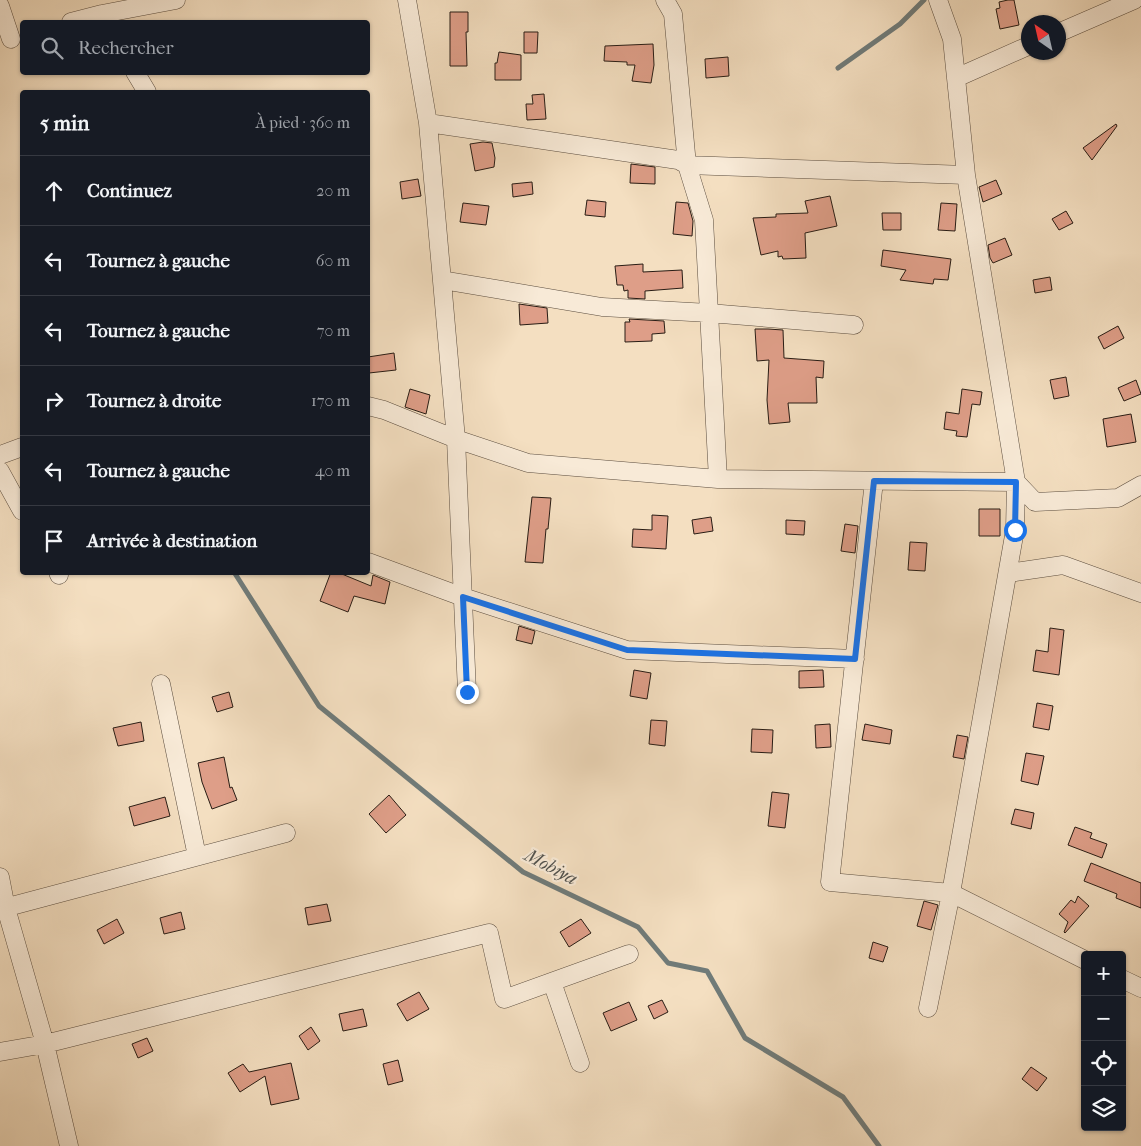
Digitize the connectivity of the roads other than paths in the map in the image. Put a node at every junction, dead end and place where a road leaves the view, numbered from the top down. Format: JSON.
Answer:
{"nodes":[{"id":1,"x":176,"y":0,"type":"edge"},
{"id":2,"x":407,"y":0,"type":"edge"},
{"id":3,"x":665,"y":0,"type":"edge"},
{"id":4,"x":938,"y":0,"type":"edge"},
{"id":5,"x":1134,"y":0,"type":"edge"},
{"id":6,"x":0,"y":6,"type":"edge"},
{"id":7,"x":104,"y":18,"type":"edge"},
{"id":8,"x":87,"y":20,"type":"edge"},
{"id":9,"x":1066,"y":30,"type":"edge"},
{"id":10,"x":11,"y":39,"type":"edge"},
{"id":11,"x":1021,"y":49,"type":"edge"},
{"id":12,"x":137,"y":75,"type":"edge"},
{"id":13,"x":956,"y":78,"type":"junction"},
{"id":14,"x":145,"y":90,"type":"edge"},
{"id":15,"x":428,"y":123,"type":"junction"},
{"id":16,"x":687,"y":165,"type":"junction"},
{"id":17,"x":966,"y":175,"type":"junction"},
{"id":18,"x":442,"y":280,"type":"junction"},
{"id":19,"x":709,"y":314,"type":"junction"},
{"id":20,"x":854,"y":325,"type":"dead end"},
{"id":21,"x":370,"y":406,"type":"edge"},
{"id":22,"x":456,"y":439,"type":"junction"},
{"id":23,"x":20,"y":448,"type":"edge"},
{"id":24,"x":0,"y":455,"type":"edge"},
{"id":25,"x":0,"y":471,"type":"edge"},
{"id":26,"x":718,"y":479,"type":"junction"},
{"id":27,"x":874,"y":481,"type":"junction"},
{"id":28,"x":1016,"y":482,"type":"junction"},
{"id":29,"x":1141,"y":485,"type":"edge"},
{"id":30,"x":20,"y":507,"type":"edge"},
{"id":31,"x":370,"y":563,"type":"edge"},
{"id":32,"x":1008,"y":573,"type":"junction"},
{"id":33,"x":1141,"y":594,"type":"edge"},
{"id":34,"x":463,"y":597,"type":"junction"},
{"id":35,"x":855,"y":659,"type":"junction"},
{"id":36,"x":161,"y":684,"type":"dead end"},
{"id":37,"x":467,"y":692,"type":"dead end"},
{"id":38,"x":286,"y":833,"type":"dead end"},
{"id":39,"x":197,"y":856,"type":"junction"},
{"id":40,"x":0,"y":877,"type":"edge"},
{"id":41,"x":951,"y":893,"type":"junction"},
{"id":42,"x":3,"y":909,"type":"edge"},
{"id":43,"x":629,"y":954,"type":"dead end"},
{"id":44,"x":1081,"y":958,"type":"edge"},
{"id":45,"x":1126,"y":981,"type":"edge"},
{"id":46,"x":552,"y":982,"type":"junction"},
{"id":47,"x":1141,"y":988,"type":"edge"},
{"id":48,"x":928,"y":1008,"type":"dead end"},
{"id":49,"x":45,"y":1044,"type":"junction"},
{"id":50,"x":0,"y":1052,"type":"edge"},
{"id":51,"x":580,"y":1063,"type":"dead end"},
{"id":52,"x":69,"y":1146,"type":"edge"}],
"edges":[{"from":1,"to":7,"type":"street"},
{"from":2,"to":15,"type":"street"},
{"from":3,"to":16,"type":"street"},
{"from":4,"to":13,"type":"street"},
{"from":5,"to":9,"type":"street"},
{"from":6,"to":10,"type":"street"},
{"from":7,"to":8,"type":"street"},
{"from":11,"to":13,"type":"street"},
{"from":12,"to":14,"type":"street"},
{"from":13,"to":17,"type":"street"},
{"from":15,"to":16,"type":"street"},
{"from":15,"to":18,"type":"street"},
{"from":16,"to":17,"type":"street"},
{"from":16,"to":19,"type":"street"},
{"from":17,"to":28,"type":"street"},
{"from":18,"to":19,"type":"street"},
{"from":18,"to":22,"type":"street"},
{"from":19,"to":20,"type":"street"},
{"from":19,"to":26,"type":"street"},
{"from":21,"to":22,"type":"street"},
{"from":22,"to":26,"type":"street"},
{"from":22,"to":34,"type":"street"},
{"from":23,"to":24,"type":"street"},
{"from":25,"to":30,"type":"street"},
{"from":26,"to":27,"type":"street"},
{"from":27,"to":28,"type":"street"},
{"from":27,"to":35,"type":"street"},
{"from":28,"to":29,"type":"street"},
{"from":28,"to":32,"type":"street"},
{"from":31,"to":34,"type":"street"},
{"from":32,"to":33,"type":"street"},
{"from":32,"to":41,"type":"street"},
{"from":34,"to":35,"type":"street"},
{"from":34,"to":37,"type":"street"},
{"from":35,"to":41,"type":"street"},
{"from":36,"to":39,"type":"street"},
{"from":38,"to":39,"type":"street"},
{"from":39,"to":42,"type":"street"},
{"from":40,"to":42,"type":"street"},
{"from":41,"to":44,"type":"street"},
{"from":41,"to":48,"type":"street"},
{"from":42,"to":49,"type":"street"},
{"from":43,"to":46,"type":"street"},
{"from":45,"to":47,"type":"street"},
{"from":46,"to":49,"type":"street"},
{"from":46,"to":51,"type":"street"},
{"from":49,"to":50,"type":"street"},
{"from":49,"to":52,"type":"street"}]}
